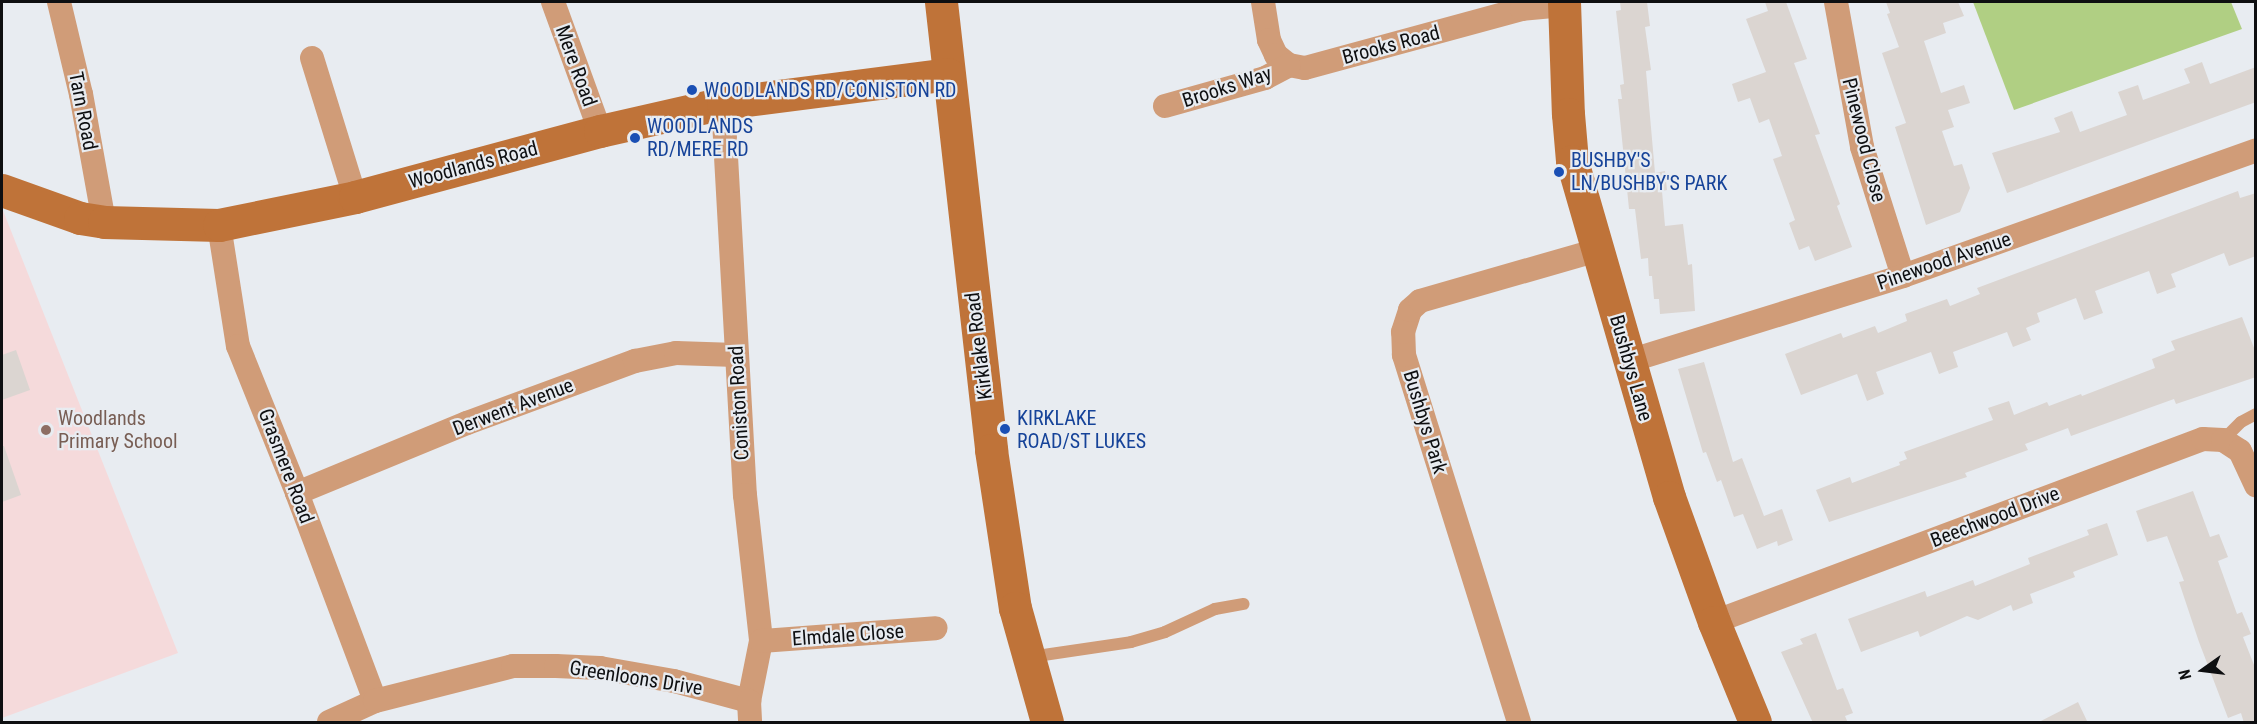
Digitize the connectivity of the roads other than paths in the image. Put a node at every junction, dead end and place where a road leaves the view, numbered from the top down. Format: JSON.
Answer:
{"nodes":[{"id":1,"x":59,"y":2,"type":"edge"},
{"id":2,"x":553,"y":2,"type":"edge"},
{"id":3,"x":941,"y":2,"type":"edge"},
{"id":4,"x":1263,"y":2,"type":"edge"},
{"id":5,"x":1836,"y":2,"type":"edge"},
{"id":6,"x":1564,"y":3,"type":"edge"},
{"id":7,"x":312,"y":58,"type":"dead end"},
{"id":8,"x":1288,"y":65,"type":"junction"},
{"id":9,"x":948,"y":74,"type":"junction"},
{"id":10,"x":723,"y":103,"type":"junction"},
{"id":11,"x":1165,"y":106,"type":"dead end"},
{"id":12,"x":600,"y":130,"type":"junction"},
{"id":13,"x":2256,"y":150,"type":"edge"},
{"id":14,"x":2,"y":190,"type":"edge"},
{"id":15,"x":354,"y":197,"type":"junction"},
{"id":16,"x":104,"y":222,"type":"junction"},
{"id":17,"x":219,"y":225,"type":"junction"},
{"id":18,"x":1598,"y":250,"type":"junction"},
{"id":19,"x":1903,"y":276,"type":"junction"},
{"id":20,"x":736,"y":355,"type":"junction"},
{"id":21,"x":1629,"y":361,"type":"junction"},
{"id":22,"x":2256,"y":414,"type":"edge"},
{"id":23,"x":2223,"y":440,"type":"junction"},
{"id":24,"x":2256,"y":485,"type":"edge"},
{"id":25,"x":297,"y":493,"type":"junction"},
{"id":26,"x":1244,"y":604,"type":"dead end"},
{"id":27,"x":1714,"y":622,"type":"junction"},
{"id":28,"x":936,"y":628,"type":"dead end"},
{"id":29,"x":761,"y":641,"type":"junction"},
{"id":30,"x":1029,"y":658,"type":"junction"},
{"id":31,"x":375,"y":702,"type":"junction"},
{"id":32,"x":750,"y":712,"type":"edge"},
{"id":33,"x":329,"y":723,"type":"edge"},
{"id":34,"x":1047,"y":723,"type":"edge"},
{"id":35,"x":1519,"y":723,"type":"edge"},
{"id":36,"x":1755,"y":723,"type":"edge"}],
"edges":[{"from":1,"to":16,"type":"street","name":"Tarn Road"},
{"from":2,"to":12,"type":"street","name":"Mere Road"},
{"from":3,"to":9,"type":"street","name":"Kirklake Road"},
{"from":4,"to":8,"type":"street"},
{"from":5,"to":19,"type":"street","name":"Pinewood Close"},
{"from":6,"to":8,"type":"street","name":"Brooks Road"},
{"from":6,"to":18,"type":"street","name":"Bushbys Lane"},
{"from":7,"to":15,"type":"street"},
{"from":8,"to":11,"type":"street","name":"Brooks Way"},
{"from":9,"to":10,"type":"street","name":"Woodlands Road"},
{"from":9,"to":30,"type":"street","name":"Kirklake Road"},
{"from":10,"to":12,"type":"street","name":"Woodlands Road"},
{"from":10,"to":20,"type":"street","name":"Coniston Road"},
{"from":12,"to":15,"type":"street","name":"Woodlands Road"},
{"from":13,"to":19,"type":"street","name":"Pinewood Avenue"},
{"from":14,"to":16,"type":"street","name":"Woodlands Road"},
{"from":15,"to":17,"type":"street","name":"Woodlands Road"},
{"from":16,"to":17,"type":"street","name":"Woodlands Road"},
{"from":17,"to":25,"type":"street","name":"Grasmere Road"},
{"from":18,"to":21,"type":"street","name":"Bushbys Lane"},
{"from":18,"to":35,"type":"street","name":"Bushbys Park"},
{"from":19,"to":21,"type":"street","name":"Pinewood Avenue"},
{"from":20,"to":25,"type":"street","name":"Derwent Avenue"},
{"from":20,"to":29,"type":"street","name":"Coniston Road"},
{"from":21,"to":27,"type":"street","name":"Bushbys Lane"},
{"from":22,"to":23,"type":"lane"},
{"from":23,"to":24,"type":"street"},
{"from":23,"to":27,"type":"street","name":"Beechwood Drive"},
{"from":25,"to":31,"type":"street","name":"Grasmere Road"},
{"from":26,"to":30,"type":"lane"},
{"from":27,"to":36,"type":"street","name":"Bushbys Lane"},
{"from":28,"to":29,"type":"street","name":"Elmdale Close"},
{"from":29,"to":32,"type":"street","name":"Coniston Road"},
{"from":30,"to":34,"type":"street","name":"Kirklake Road"},
{"from":31,"to":32,"type":"street","name":"Greenloons Drive"},
{"from":31,"to":33,"type":"street","name":"Greenloons Drive"}]}
